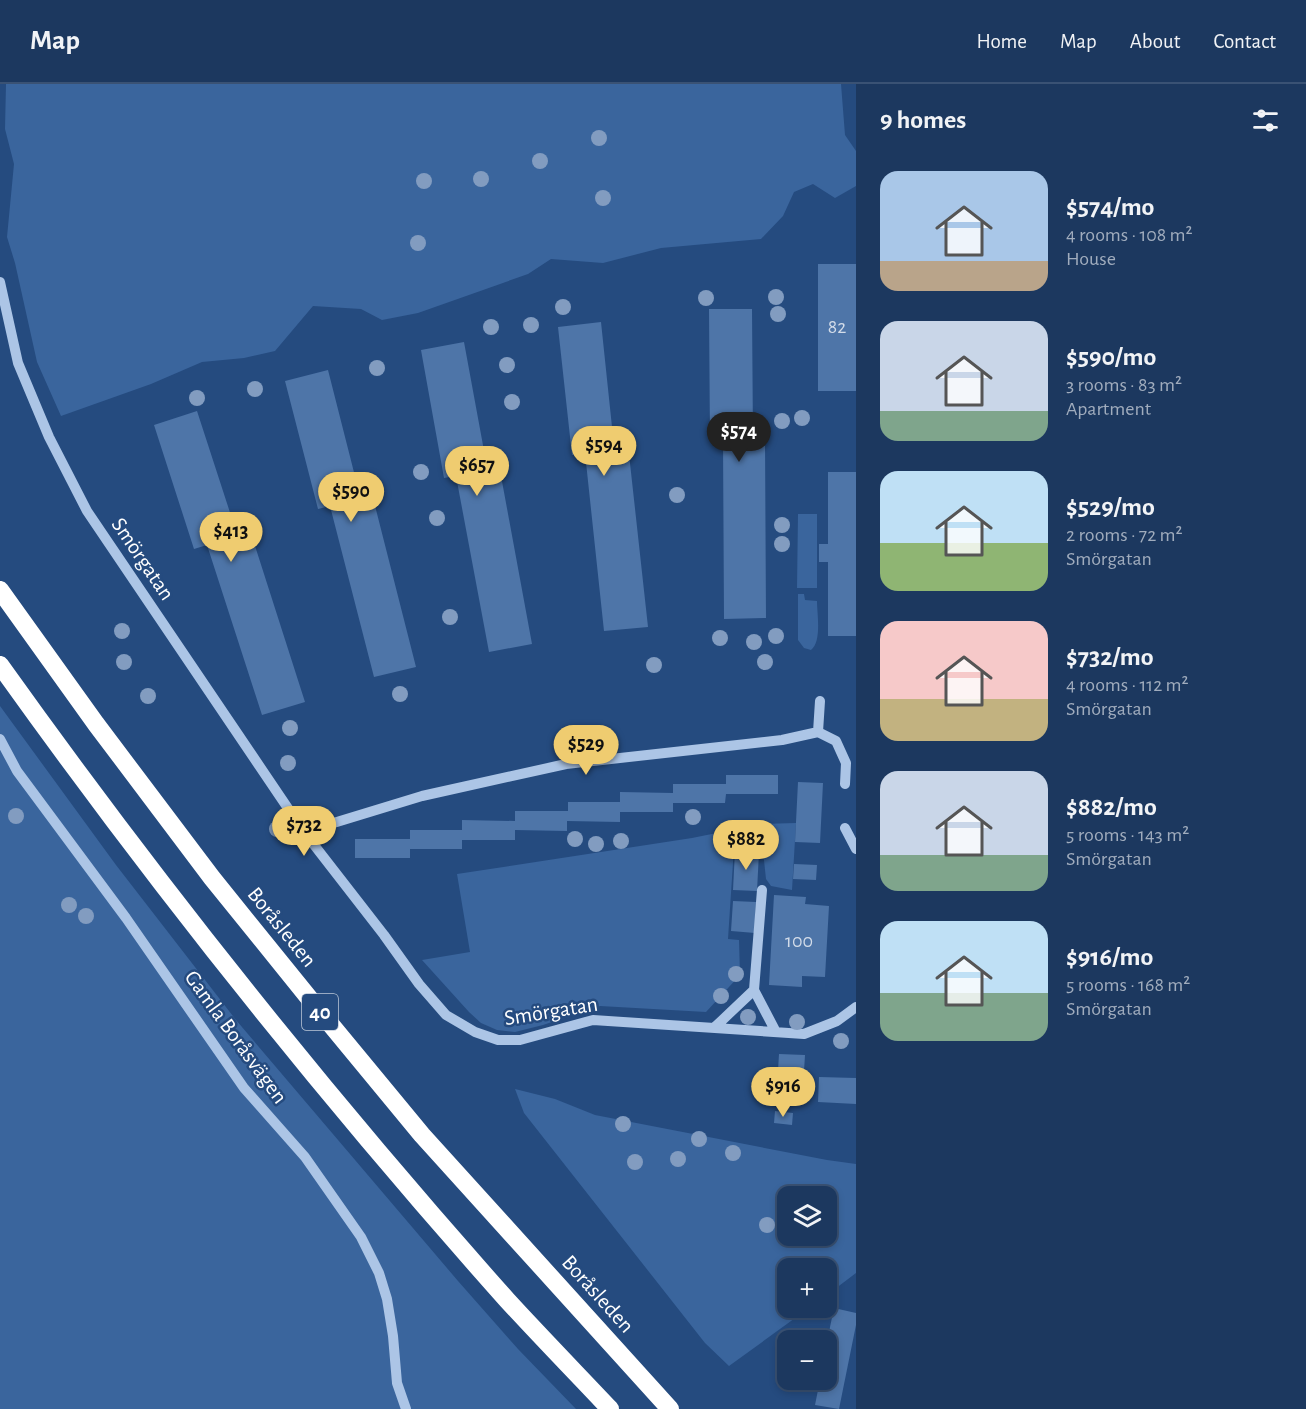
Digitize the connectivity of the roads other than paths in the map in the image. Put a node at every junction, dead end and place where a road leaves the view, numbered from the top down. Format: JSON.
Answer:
{"nodes":[{"id":1,"x":0,"y":282,"type":"edge"},
{"id":2,"x":0,"y":590,"type":"edge"},
{"id":3,"x":0,"y":665,"type":"edge"},
{"id":4,"x":820,"y":701,"type":"dead end"},
{"id":5,"x":818,"y":732,"type":"junction"},
{"id":6,"x":0,"y":739,"type":"edge"},
{"id":7,"x":845,"y":784,"type":"dead end"},
{"id":8,"x":845,"y":828,"type":"dead end"},
{"id":9,"x":304,"y":832,"type":"junction"},
{"id":10,"x":856,"y":849,"type":"edge"},
{"id":11,"x":762,"y":890,"type":"dead end"},
{"id":12,"x":754,"y":990,"type":"junction"},
{"id":13,"x":856,"y":1007,"type":"edge"},
{"id":14,"x":715,"y":1027,"type":"junction"},
{"id":15,"x":776,"y":1032,"type":"junction"},
{"id":16,"x":406,"y":1409,"type":"edge"},
{"id":17,"x":610,"y":1409,"type":"edge"},
{"id":18,"x":670,"y":1409,"type":"edge"}],
"edges":[{"from":1,"to":9,"type":"street","name":"Smörgatan"},
{"from":2,"to":18,"type":"highway","name":"Boråsleden","number":"40"},
{"from":3,"to":17,"type":"highway","number":"40"},
{"from":4,"to":5,"type":"street"},
{"from":5,"to":7,"type":"street"},
{"from":5,"to":9,"type":"street"},
{"from":6,"to":16,"type":"street","name":"Gamla Boråsvägen"},
{"from":8,"to":10,"type":"street"},
{"from":9,"to":14,"type":"street","name":"Smörgatan"},
{"from":11,"to":12,"type":"street"},
{"from":12,"to":14,"type":"street"},
{"from":12,"to":15,"type":"street"},
{"from":13,"to":15,"type":"street","name":"Smörgatan"},
{"from":14,"to":15,"type":"street","name":"Smörgatan"}]}
